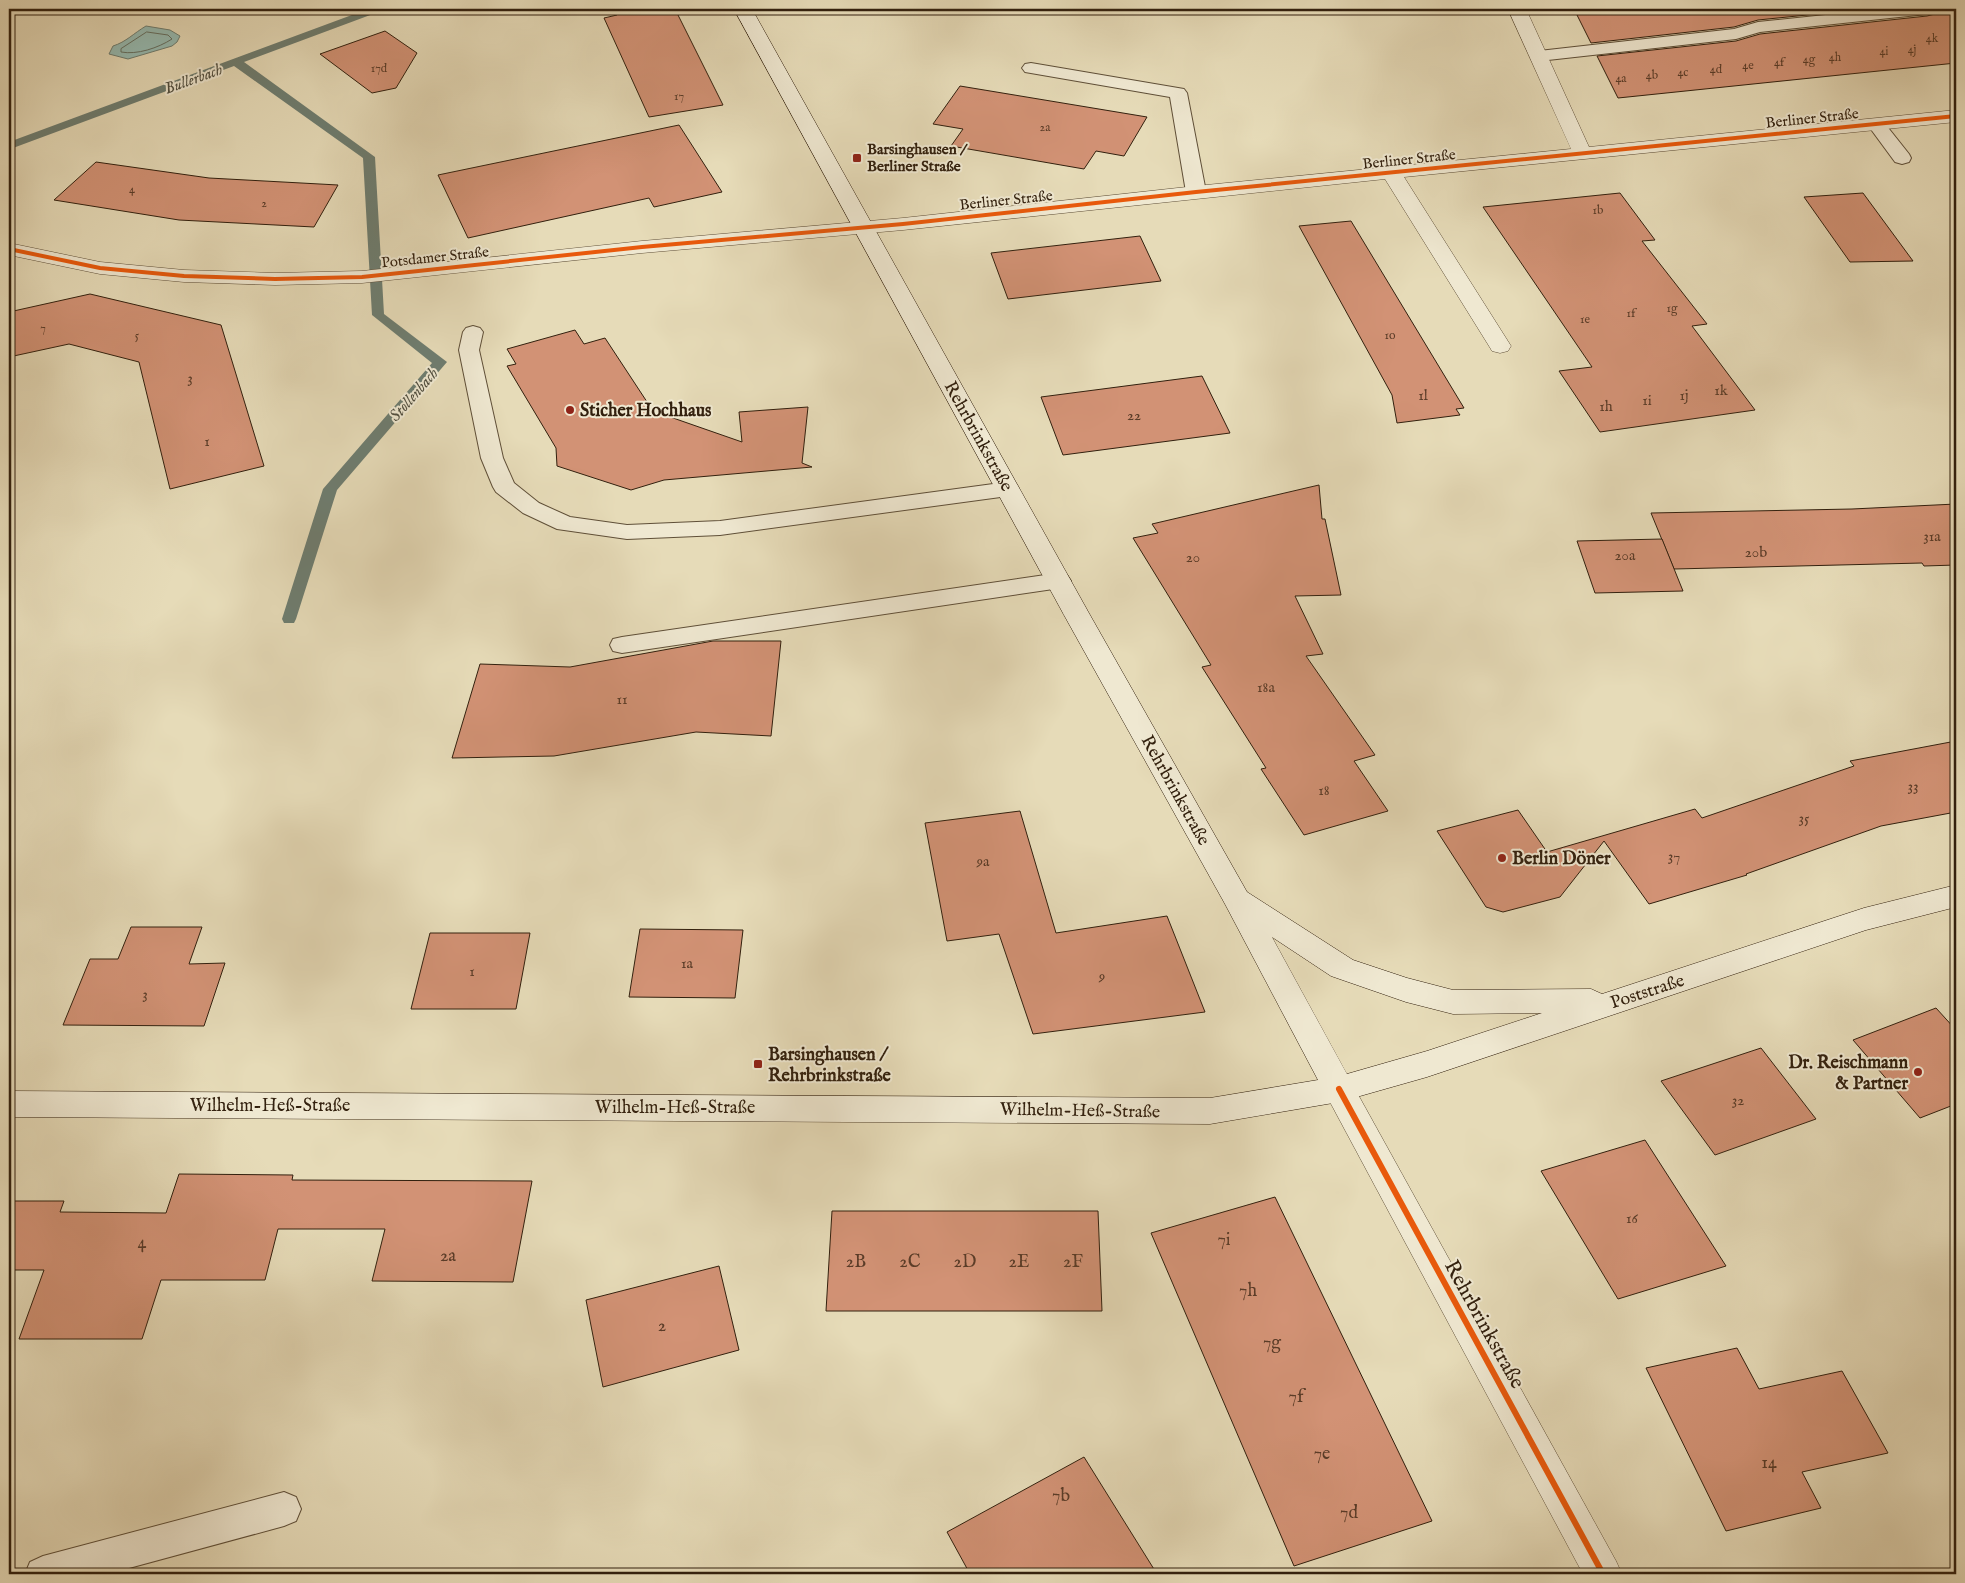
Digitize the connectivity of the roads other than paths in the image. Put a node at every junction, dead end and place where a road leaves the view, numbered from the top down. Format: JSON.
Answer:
{"nodes":[{"id":1,"x":743,"y":9,"type":"edge"},
{"id":2,"x":1517,"y":9,"type":"edge"},
{"id":3,"x":1927,"y":9,"type":"edge"},
{"id":4,"x":1539,"y":56,"type":"junction"},
{"id":5,"x":1031,"y":68,"type":"dead end"},
{"id":6,"x":1956,"y":116,"type":"edge"},
{"id":7,"x":1876,"y":124,"type":"junction"},
{"id":8,"x":1583,"y":154,"type":"junction"},
{"id":9,"x":1902,"y":158,"type":"dead end"},
{"id":10,"x":1392,"y":174,"type":"junction"},
{"id":11,"x":1196,"y":192,"type":"junction"},
{"id":12,"x":864,"y":227,"type":"junction"},
{"id":13,"x":9,"y":249,"type":"edge"},
{"id":14,"x":473,"y":332,"type":"dead end"},
{"id":15,"x":1500,"y":346,"type":"dead end"},
{"id":16,"x":1008,"y":489,"type":"junction"},
{"id":17,"x":1059,"y":581,"type":"junction"},
{"id":18,"x":622,"y":645,"type":"dead end"},
{"id":19,"x":1956,"y":896,"type":"edge"},
{"id":20,"x":1237,"y":899,"type":"junction"},
{"id":21,"x":1617,"y":1001,"type":"junction"},
{"id":22,"x":1338,"y":1089,"type":"junction"},
{"id":23,"x":9,"y":1104,"type":"edge"},
{"id":24,"x":284,"y":1509,"type":"dead end"},
{"id":25,"x":43,"y":1574,"type":"edge"},
{"id":26,"x":1603,"y":1574,"type":"edge"}],
"edges":[{"from":1,"to":12,"type":"main road","name":"Rehrbrinkstraße"},
{"from":2,"to":4,"type":"main road"},
{"from":3,"to":4,"type":"lane"},
{"from":4,"to":8,"type":"main road"},
{"from":5,"to":11,"type":"lane"},
{"from":6,"to":7,"type":"main road","name":"Berliner Straße"},
{"from":7,"to":8,"type":"main road","name":"Berliner Straße"},
{"from":7,"to":9,"type":"lane"},
{"from":8,"to":10,"type":"main road","name":"Berliner Straße"},
{"from":10,"to":11,"type":"main road","name":"Berliner Straße"},
{"from":10,"to":15,"type":"main road","name":"Berliner Straße"},
{"from":11,"to":12,"type":"main road","name":"Berliner Straße"},
{"from":12,"to":13,"type":"main road","name":"Potsdamer Straße"},
{"from":12,"to":16,"type":"main road","name":"Rehrbrinkstraße"},
{"from":14,"to":16,"type":"lane"},
{"from":16,"to":17,"type":"main road","name":"Rehrbrinkstraße"},
{"from":17,"to":18,"type":"lane"},
{"from":17,"to":20,"type":"main road","name":"Rehrbrinkstraße"},
{"from":19,"to":21,"type":"main road","name":"Poststraße"},
{"from":20,"to":21,"type":"main road"},
{"from":20,"to":22,"type":"main road","name":"Rehrbrinkstraße"},
{"from":21,"to":22,"type":"main road","name":"Poststraße"},
{"from":22,"to":23,"type":"main road","name":"Wilhelm-Heß-Straße"},
{"from":22,"to":26,"type":"main road","name":"Rehrbrinkstraße"},
{"from":24,"to":25,"type":"lane"}]}
